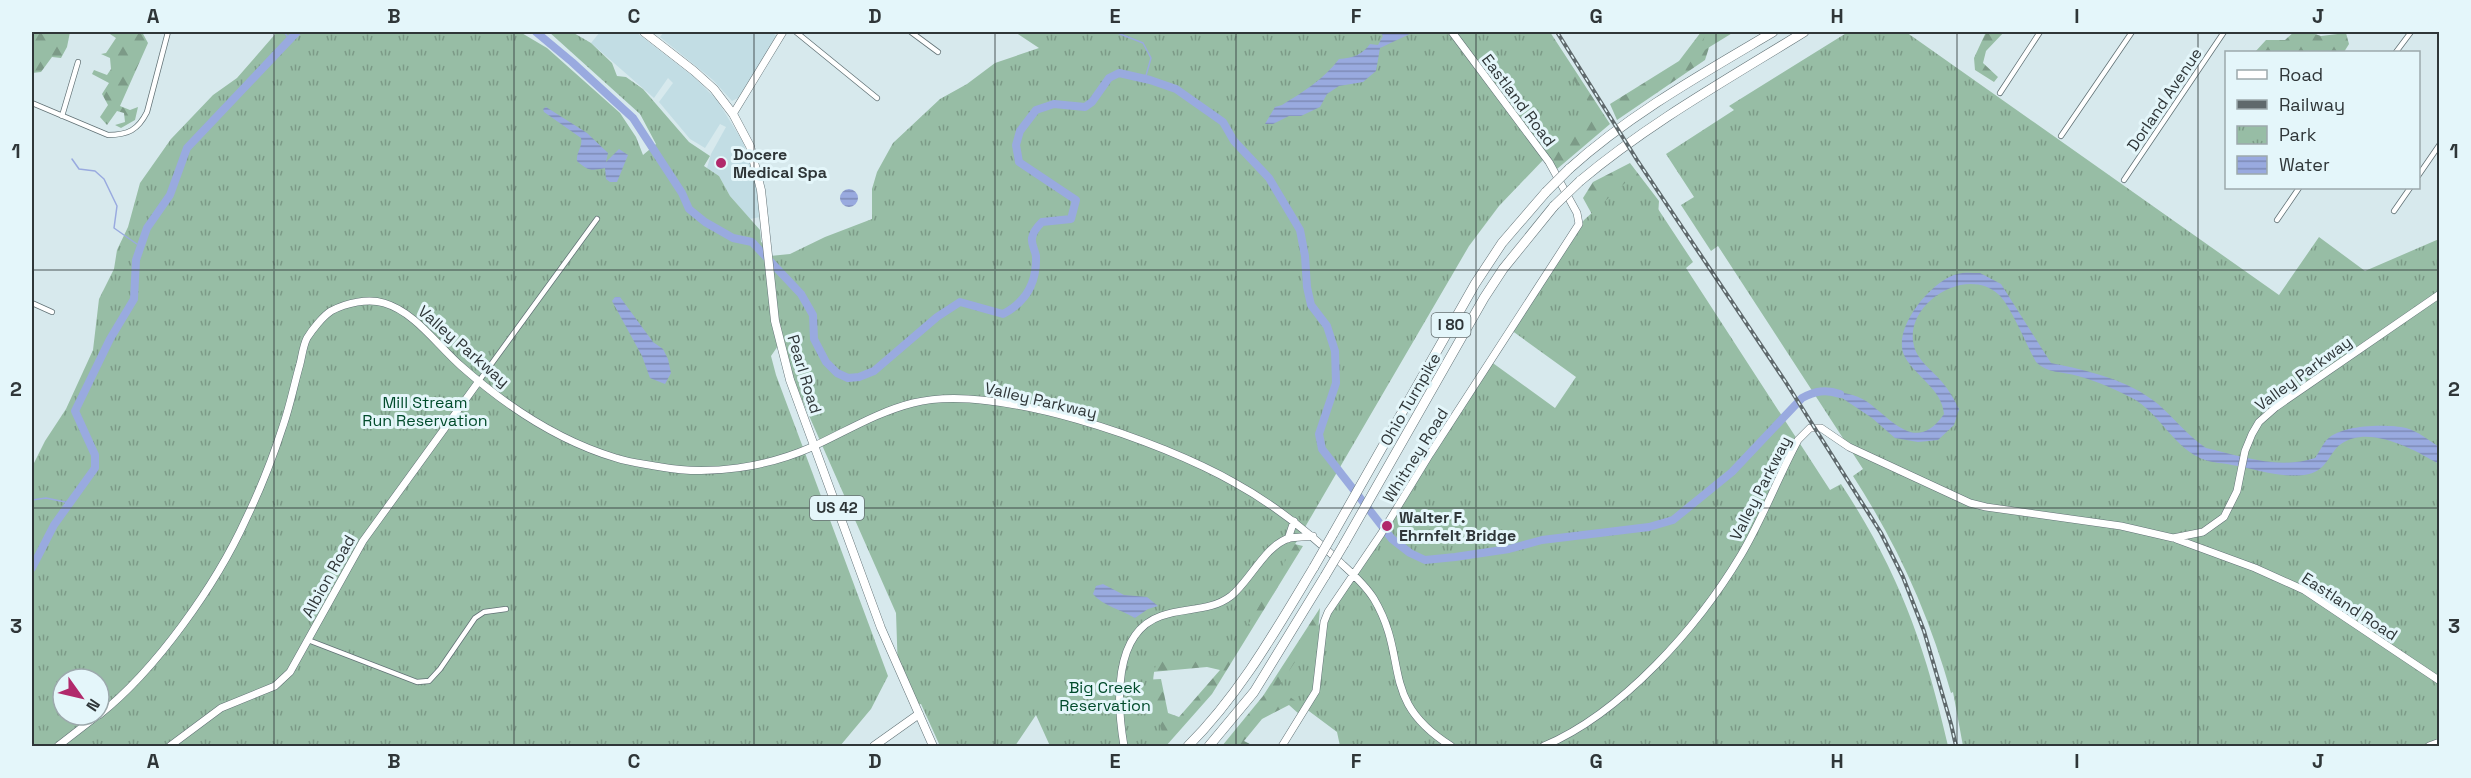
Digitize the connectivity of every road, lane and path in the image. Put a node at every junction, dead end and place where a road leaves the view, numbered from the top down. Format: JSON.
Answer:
{"nodes":[{"id":1,"x":168,"y":32,"type":"edge"},
{"id":2,"x":644,"y":32,"type":"edge"},
{"id":3,"x":783,"y":32,"type":"edge"},
{"id":4,"x":796,"y":32,"type":"edge"},
{"id":5,"x":911,"y":32,"type":"edge"},
{"id":6,"x":1452,"y":32,"type":"edge"},
{"id":7,"x":1773,"y":32,"type":"edge"},
{"id":8,"x":1804,"y":32,"type":"edge"},
{"id":9,"x":2040,"y":32,"type":"edge"},
{"id":10,"x":2132,"y":32,"type":"edge"},
{"id":11,"x":2224,"y":32,"type":"edge"},
{"id":12,"x":2411,"y":32,"type":"edge"},
{"id":13,"x":2397,"y":51,"type":"edge"},
{"id":14,"x":938,"y":52,"type":"dead end"},
{"id":15,"x":78,"y":62,"type":"dead end"},
{"id":16,"x":2000,"y":93,"type":"dead end"},
{"id":17,"x":877,"y":98,"type":"dead end"},
{"id":18,"x":32,"y":103,"type":"edge"},
{"id":19,"x":733,"y":114,"type":"junction"},
{"id":20,"x":62,"y":116,"type":"junction"},
{"id":21,"x":2061,"y":136,"type":"dead end"},
{"id":22,"x":2439,"y":144,"type":"edge"},
{"id":23,"x":2420,"y":173,"type":"edge"},
{"id":24,"x":2124,"y":180,"type":"dead end"},
{"id":25,"x":1563,"y":186,"type":"joint"},
{"id":26,"x":2298,"y":189,"type":"edge"},
{"id":27,"x":2409,"y":189,"type":"edge"},
{"id":28,"x":2394,"y":211,"type":"dead end"},
{"id":29,"x":597,"y":219,"type":"dead end"},
{"id":30,"x":2277,"y":220,"type":"dead end"},
{"id":31,"x":2439,"y":294,"type":"edge"},
{"id":32,"x":32,"y":303,"type":"edge"},
{"id":33,"x":52,"y":312,"type":"dead end"},
{"id":34,"x":479,"y":381,"type":"junction"},
{"id":35,"x":814,"y":446,"type":"junction"},
{"id":36,"x":1294,"y":521,"type":"junction"},
{"id":37,"x":2203,"y":532,"type":"junction"},
{"id":38,"x":1313,"y":536,"type":"junction"},
{"id":39,"x":2173,"y":538,"type":"junction"},
{"id":40,"x":1288,"y":539,"type":"junction"},
{"id":41,"x":2200,"y":547,"type":"junction"},
{"id":42,"x":1353,"y":574,"type":"junction"},
{"id":43,"x":506,"y":609,"type":"dead end"},
{"id":44,"x":308,"y":640,"type":"junction"},
{"id":45,"x":2439,"y":681,"type":"edge"},
{"id":46,"x":111,"y":703,"type":"edge"},
{"id":47,"x":920,"y":714,"type":"junction"},
{"id":48,"x":84,"y":727,"type":"edge"},
{"id":49,"x":2439,"y":742,"type":"edge"},
{"id":50,"x":58,"y":747,"type":"edge"},
{"id":51,"x":170,"y":747,"type":"edge"},
{"id":52,"x":874,"y":747,"type":"edge"},
{"id":53,"x":933,"y":747,"type":"edge"},
{"id":54,"x":1124,"y":747,"type":"edge"},
{"id":55,"x":1188,"y":747,"type":"edge"},
{"id":56,"x":1209,"y":747,"type":"edge"},
{"id":57,"x":1282,"y":747,"type":"edge"},
{"id":58,"x":1451,"y":747,"type":"edge"},
{"id":59,"x":1544,"y":747,"type":"edge"},
{"id":60,"x":2429,"y":747,"type":"edge"}],
"edges":[{"from":1,"to":20,"type":"street"},
{"from":2,"to":19,"type":"main road","name":"Pearl Road","number":"US 42"},
{"from":3,"to":19,"type":"street"},
{"from":4,"to":17,"type":"street"},
{"from":5,"to":14,"type":"street"},
{"from":6,"to":25,"type":"street","name":"Eastland Road"},
{"from":7,"to":55,"type":"highway","name":"Ohio Turnpike","number":"I 80","bridge":true},
{"from":8,"to":56,"type":"highway","name":"Ohio Turnpike","number":"I 80","bridge":true},
{"from":9,"to":16,"type":"street"},
{"from":10,"to":21,"type":"street"},
{"from":11,"to":24,"type":"street","name":"Dorland Avenue"},
{"from":12,"to":13,"type":"street"},
{"from":15,"to":20,"type":"street"},
{"from":18,"to":20,"type":"street"},
{"from":19,"to":35,"type":"main road","name":"Pearl Road","number":"US 42"},
{"from":22,"to":23,"type":"street"},
{"from":25,"to":42,"type":"street","name":"Whitney Road"},
{"from":26,"to":30,"type":"street"},
{"from":27,"to":28,"type":"street"},
{"from":29,"to":34,"type":"street"},
{"from":31,"to":37,"type":"street","name":"Valley Parkway"},
{"from":32,"to":33,"type":"street"},
{"from":34,"to":35,"type":"street","name":"Valley Parkway"},
{"from":34,"to":44,"type":"street","name":"Albion Road"},
{"from":34,"to":46,"type":"street","name":"Valley Parkway"},
{"from":35,"to":36,"type":"street","name":"Valley Parkway"},
{"from":35,"to":47,"type":"main road","name":"Pearl Road","number":"US 42"},
{"from":36,"to":38,"type":"street","name":"Valley Parkway"},
{"from":36,"to":40,"type":"street"},
{"from":37,"to":39,"type":"street","name":"Valley Parkway"},
{"from":37,"to":41,"type":"street"},
{"from":38,"to":40,"type":"street"},
{"from":38,"to":42,"type":"street","name":"Valley Parkway"},
{"from":39,"to":41,"type":"street","name":"Eastland Road"},
{"from":39,"to":59,"type":"street","name":"Valley Parkway"},
{"from":40,"to":54,"type":"street"},
{"from":41,"to":45,"type":"street","name":"Eastland Road"},
{"from":42,"to":57,"type":"street","name":"Whitney Road"},
{"from":42,"to":58,"type":"street","name":"Valley Parkway"},
{"from":43,"to":44,"type":"street"},
{"from":44,"to":51,"type":"street","name":"Albion Road"},
{"from":47,"to":52,"type":"main road"},
{"from":47,"to":53,"type":"main road","name":"Pearl Road","number":"US 42"},
{"from":48,"to":50,"type":"street","name":"Valley Parkway"},
{"from":49,"to":60,"type":"street"}]}
